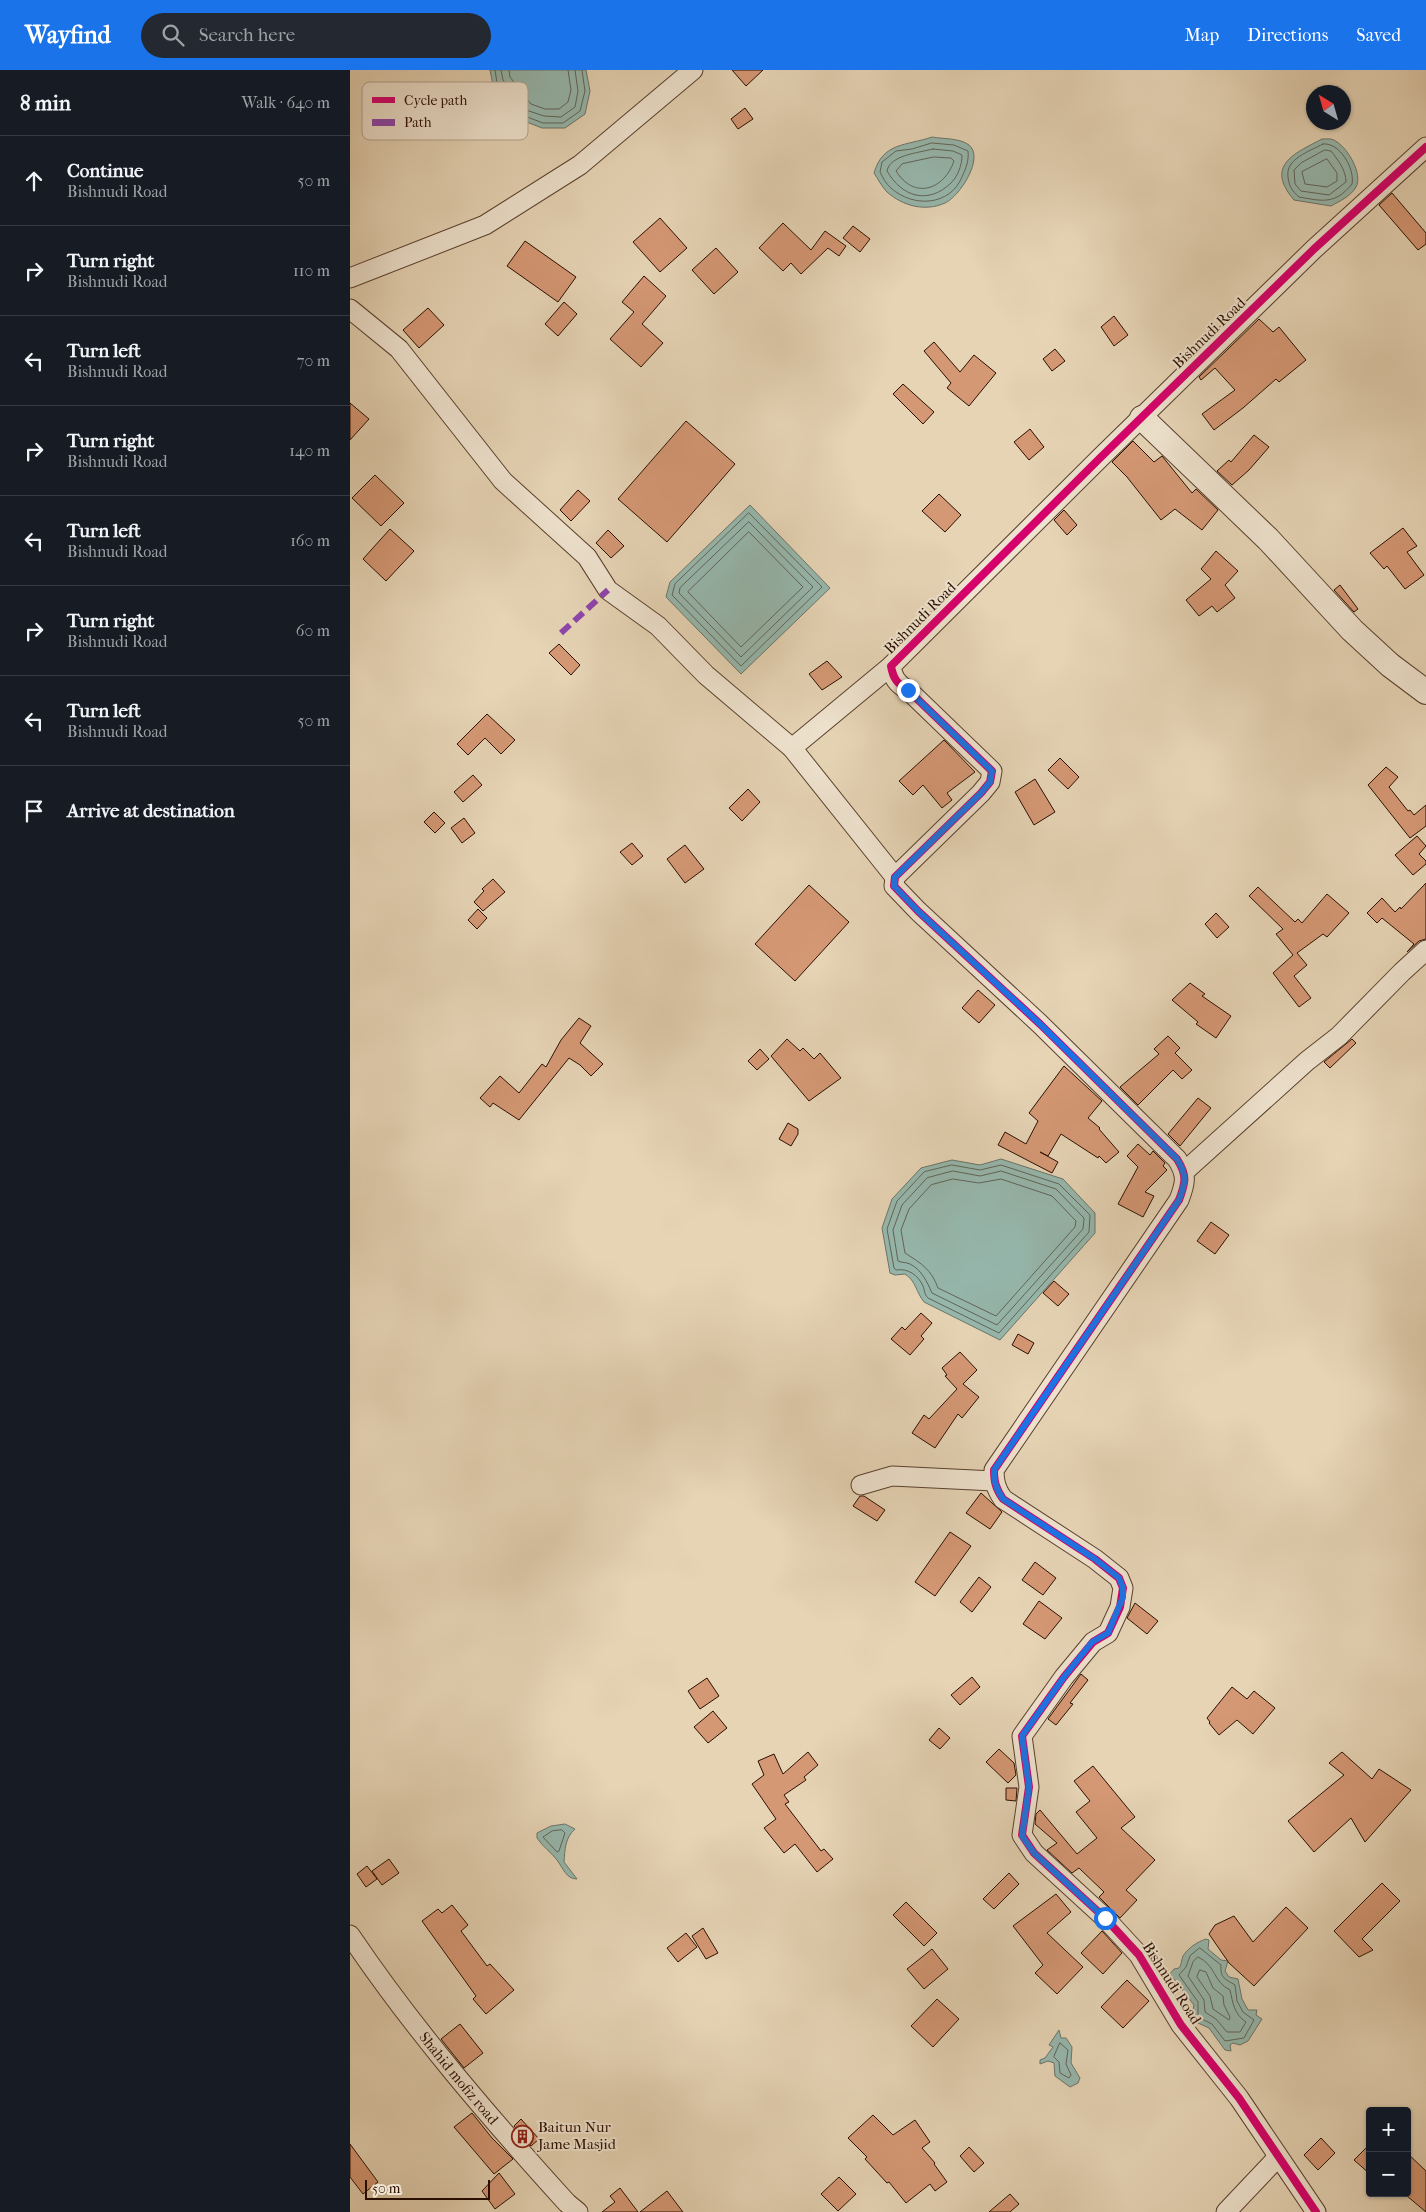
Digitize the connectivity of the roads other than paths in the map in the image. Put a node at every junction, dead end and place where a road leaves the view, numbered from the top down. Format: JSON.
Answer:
{"nodes":[{"id":1,"x":693,"y":70,"type":"edge"},
{"id":2,"x":1426,"y":147,"type":"edge"},
{"id":3,"x":350,"y":278,"type":"edge"},
{"id":4,"x":350,"y":309,"type":"edge"},
{"id":5,"x":1142,"y":418,"type":"junction"},
{"id":6,"x":891,"y":666,"type":"junction"},
{"id":7,"x":1426,"y":692,"type":"edge"},
{"id":8,"x":792,"y":748,"type":"junction"},
{"id":9,"x":895,"y":877,"type":"junction"},
{"id":10,"x":1426,"y":950,"type":"edge"},
{"id":11,"x":1185,"y":1171,"type":"junction"},
{"id":12,"x":994,"y":1480,"type":"junction"},
{"id":13,"x":861,"y":1485,"type":"dead end"},
{"id":14,"x":350,"y":1935,"type":"edge"},
{"id":15,"x":1278,"y":2157,"type":"junction"},
{"id":16,"x":578,"y":2212,"type":"edge"},
{"id":17,"x":1226,"y":2212,"type":"edge"},
{"id":18,"x":1316,"y":2212,"type":"edge"}],
"edges":[{"from":1,"to":3,"type":"street"},
{"from":2,"to":5,"type":"street","name":"Bishnudi Road"},
{"from":4,"to":8,"type":"street"},
{"from":5,"to":6,"type":"street","name":"Bishnudi Road"},
{"from":5,"to":7,"type":"street"},
{"from":6,"to":8,"type":"street"},
{"from":6,"to":9,"type":"street","name":"Bishnudi Road"},
{"from":8,"to":9,"type":"street"},
{"from":9,"to":11,"type":"street"},
{"from":10,"to":11,"type":"street"},
{"from":11,"to":12,"type":"street"},
{"from":12,"to":13,"type":"street"},
{"from":12,"to":15,"type":"street","name":"Bishnudi Road"},
{"from":14,"to":16,"type":"street","name":"Shahid mofiz road"},
{"from":15,"to":17,"type":"street"},
{"from":15,"to":18,"type":"street","name":"Bishnudi Road"}]}
